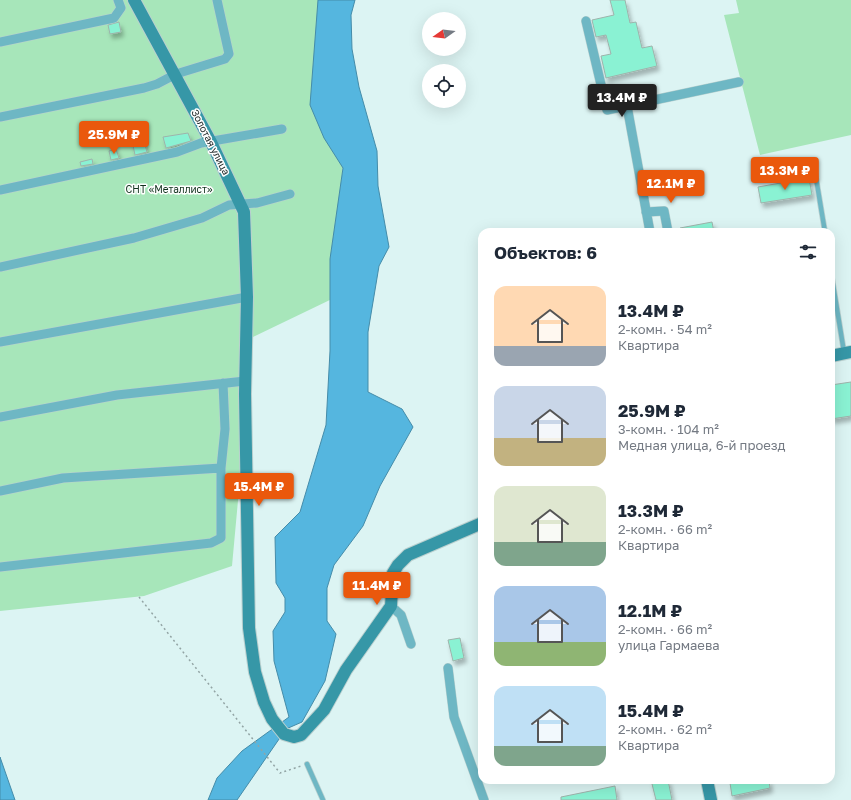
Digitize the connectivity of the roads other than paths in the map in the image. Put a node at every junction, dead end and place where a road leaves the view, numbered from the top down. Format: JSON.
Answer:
{"nodes":[{"id":1,"x":118,"y":0,"type":"edge"},
{"id":2,"x":134,"y":0,"type":"edge"},
{"id":3,"x":217,"y":0,"type":"edge"},
{"id":4,"x":586,"y":21,"type":"dead end"},
{"id":5,"x":0,"y":42,"type":"edge"},
{"id":6,"x":176,"y":74,"type":"junction"},
{"id":7,"x":739,"y":82,"type":"dead end"},
{"id":8,"x":627,"y":106,"type":"junction"},
{"id":9,"x":0,"y":117,"type":"edge"},
{"id":10,"x":282,"y":129,"type":"dead end"},
{"id":11,"x":212,"y":142,"type":"junction"},
{"id":12,"x":815,"y":172,"type":"dead end"},
{"id":13,"x":0,"y":190,"type":"edge"},
{"id":14,"x":290,"y":194,"type":"dead end"},
{"id":15,"x":241,"y":205,"type":"junction"},
{"id":16,"x":646,"y":212,"type":"junction"},
{"id":17,"x":649,"y":228,"type":"edge"},
{"id":18,"x":667,"y":228,"type":"edge"},
{"id":19,"x":824,"y":228,"type":"edge"},
{"id":20,"x":0,"y":267,"type":"edge"},
{"id":21,"x":835,"y":292,"type":"edge"},
{"id":22,"x":247,"y":296,"type":"junction"},
{"id":23,"x":0,"y":342,"type":"edge"},
{"id":24,"x":847,"y":353,"type":"edge"},
{"id":25,"x":835,"y":355,"type":"edge"},
{"id":26,"x":245,"y":381,"type":"junction"},
{"id":27,"x":223,"y":383,"type":"junction"},
{"id":28,"x":0,"y":417,"type":"edge"},
{"id":29,"x":221,"y":468,"type":"junction"},
{"id":30,"x":0,"y":491,"type":"edge"},
{"id":31,"x":478,"y":525,"type":"edge"},
{"id":32,"x":0,"y":567,"type":"edge"},
{"id":33,"x":391,"y":606,"type":"junction"},
{"id":34,"x":411,"y":644,"type":"dead end"},
{"id":35,"x":448,"y":668,"type":"dead end"},
{"id":36,"x":307,"y":764,"type":"road end"},
{"id":37,"x":478,"y":783,"type":"edge"},
{"id":38,"x":478,"y":784,"type":"edge"},
{"id":39,"x":708,"y":784,"type":"edge"},
{"id":40,"x":323,"y":800,"type":"edge"},
{"id":41,"x":484,"y":800,"type":"edge"},
{"id":42,"x":711,"y":800,"type":"edge"}],
"edges":[{"from":1,"to":5,"type":"street"},
{"from":2,"to":6,"type":"street","name":"Золотая улица"},
{"from":3,"to":6,"type":"street"},
{"from":4,"to":8,"type":"street"},
{"from":6,"to":9,"type":"street"},
{"from":6,"to":11,"type":"street","name":"Золотая улица"},
{"from":7,"to":8,"type":"street"},
{"from":8,"to":16,"type":"street"},
{"from":10,"to":11,"type":"street"},
{"from":11,"to":13,"type":"street"},
{"from":11,"to":15,"type":"street","name":"Золотая улица"},
{"from":12,"to":19,"type":"lane"},
{"from":14,"to":15,"type":"street"},
{"from":15,"to":20,"type":"street"},
{"from":15,"to":22,"type":"street","name":"Золотая улица"},
{"from":16,"to":17,"type":"street"},
{"from":16,"to":18,"type":"street"},
{"from":21,"to":24,"type":"lane"},
{"from":22,"to":23,"type":"street"},
{"from":22,"to":26,"type":"street","name":"Золотая улица"},
{"from":24,"to":25,"type":"street"},
{"from":26,"to":27,"type":"street"},
{"from":26,"to":33,"type":"street","name":"Золотая улица"},
{"from":27,"to":28,"type":"street"},
{"from":27,"to":29,"type":"street"},
{"from":29,"to":30,"type":"street"},
{"from":29,"to":32,"type":"street"},
{"from":31,"to":33,"type":"street"},
{"from":33,"to":34,"type":"street"},
{"from":35,"to":37,"type":"street"},
{"from":36,"to":40,"type":"lane"},
{"from":38,"to":41,"type":"street"},
{"from":39,"to":42,"type":"street"}]}
